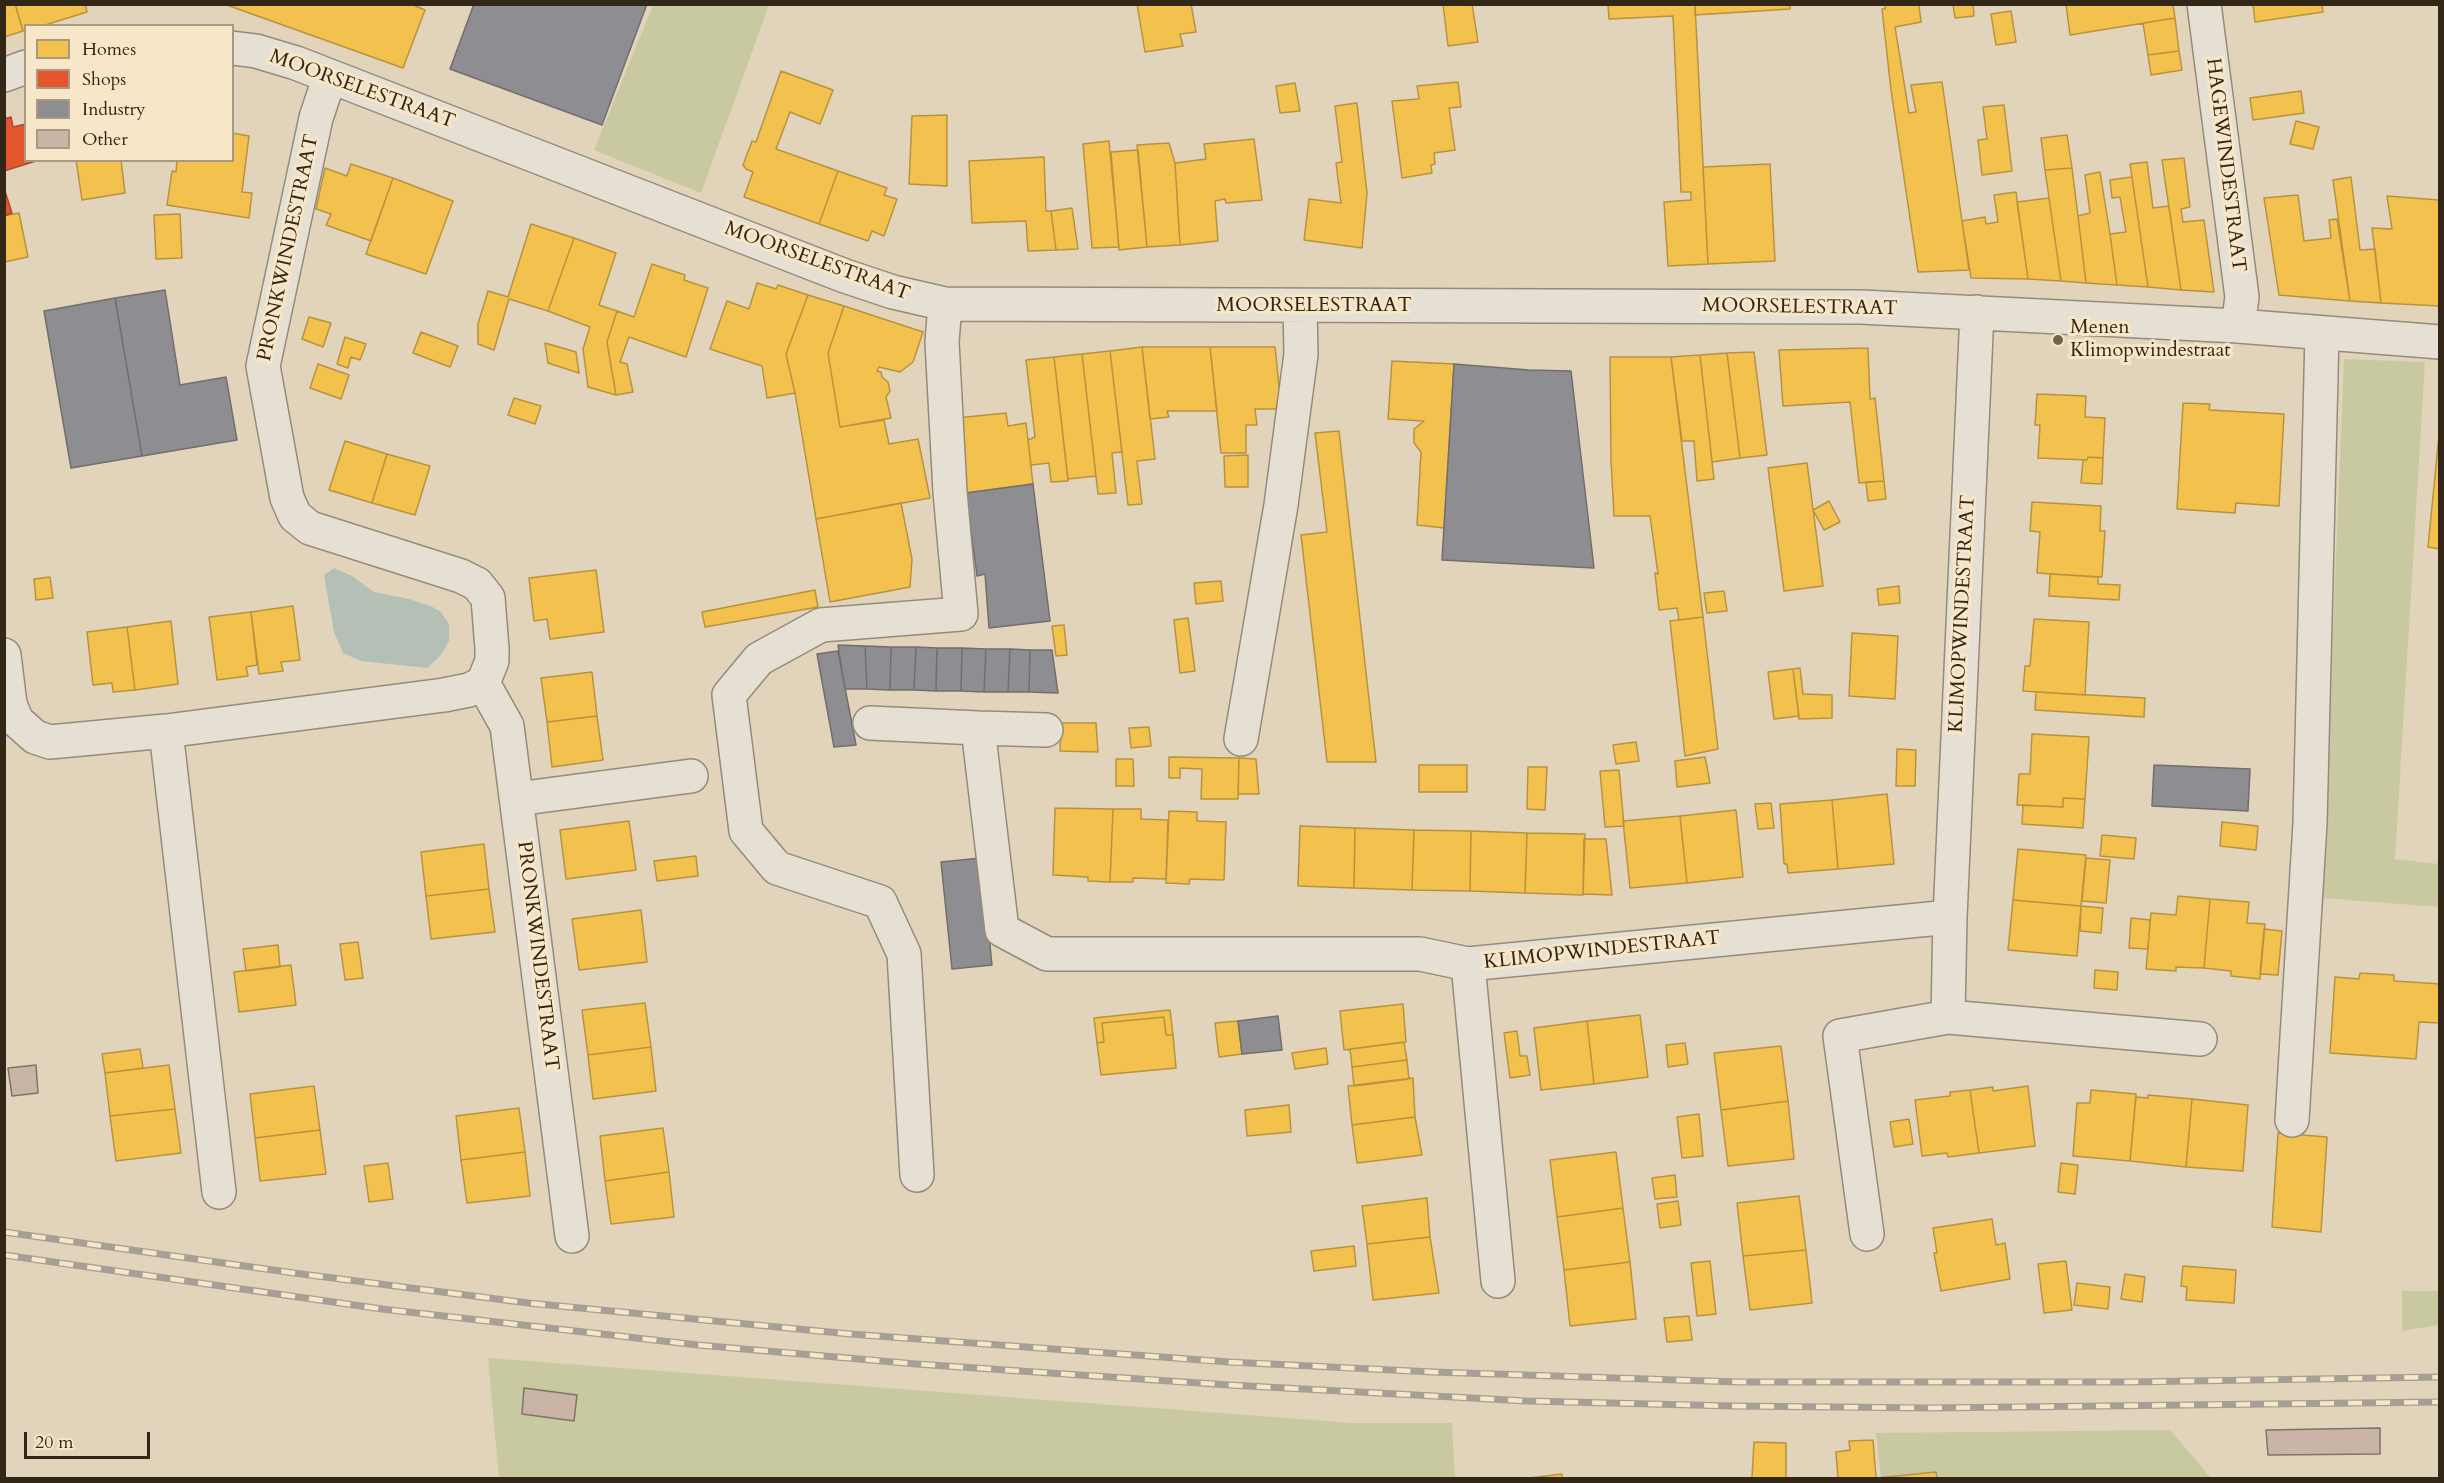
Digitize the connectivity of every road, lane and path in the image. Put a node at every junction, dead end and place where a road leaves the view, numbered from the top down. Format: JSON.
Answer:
{"nodes":[{"id":1,"x":2204,"y":4,"type":"edge"},
{"id":2,"x":234,"y":48,"type":"edge"},
{"id":3,"x":24,"y":68,"type":"edge"},
{"id":4,"x":4,"y":75,"type":"edge"},
{"id":5,"x":330,"y":76,"type":"junction"},
{"id":6,"x":945,"y":304,"type":"junction"},
{"id":7,"x":1300,"y":307,"type":"junction"},
{"id":8,"x":1977,"y":312,"type":"junction"},
{"id":9,"x":2238,"y":326,"type":"junction"},
{"id":10,"x":2322,"y":334,"type":"junction"},
{"id":11,"x":2439,"y":342,"type":"edge"},
{"id":12,"x":4,"y":655,"type":"edge"},
{"id":13,"x":483,"y":682,"type":"junction"},
{"id":14,"x":870,"y":723,"type":"dead end"},
{"id":15,"x":978,"y":728,"type":"junction"},
{"id":16,"x":1047,"y":730,"type":"dead end"},
{"id":17,"x":166,"y":731,"type":"junction"},
{"id":18,"x":1241,"y":739,"type":"dead end"},
{"id":19,"x":691,"y":776,"type":"dead end"},
{"id":20,"x":517,"y":799,"type":"junction"},
{"id":21,"x":1950,"y":917,"type":"junction"},
{"id":22,"x":1468,"y":964,"type":"junction"},
{"id":23,"x":1948,"y":1017,"type":"junction"},
{"id":24,"x":2200,"y":1039,"type":"dead end"},
{"id":25,"x":2292,"y":1120,"type":"dead end"},
{"id":26,"x":917,"y":1175,"type":"dead end"},
{"id":27,"x":219,"y":1192,"type":"dead end"},
{"id":28,"x":1867,"y":1234,"type":"dead end"},
{"id":29,"x":572,"y":1236,"type":"dead end"},
{"id":30,"x":1498,"y":1281,"type":"dead end"}],
"edges":[{"from":1,"to":9,"type":"street","name":"HAGEWINDESTRAAT"},
{"from":2,"to":5,"type":"street","name":"MOORSELESTRAAT"},
{"from":3,"to":4,"type":"street"},
{"from":5,"to":6,"type":"street","name":"MOORSELESTRAAT"},
{"from":5,"to":13,"type":"street","name":"PRONKWINDESTRAAT"},
{"from":6,"to":7,"type":"street","name":"MOORSELESTRAAT"},
{"from":6,"to":26,"type":"street"},
{"from":7,"to":8,"type":"street","name":"MOORSELESTRAAT"},
{"from":7,"to":18,"type":"street"},
{"from":8,"to":9,"type":"street","name":"MOORSELESTRAAT"},
{"from":8,"to":21,"type":"street","name":"KLIMOPWINDESTRAAT"},
{"from":9,"to":10,"type":"street","name":"MOORSELESTRAAT"},
{"from":10,"to":11,"type":"street","name":"MOORSELESTRAAT"},
{"from":10,"to":25,"type":"street"},
{"from":12,"to":17,"type":"street"},
{"from":13,"to":17,"type":"street"},
{"from":13,"to":20,"type":"street","name":"PRONKWINDESTRAAT"},
{"from":14,"to":15,"type":"street"},
{"from":15,"to":16,"type":"street"},
{"from":15,"to":22,"type":"street","name":"KLIMOPWINDESTRAAT"},
{"from":17,"to":27,"type":"street"},
{"from":19,"to":20,"type":"street"},
{"from":20,"to":29,"type":"street","name":"PRONKWINDESTRAAT"},
{"from":21,"to":22,"type":"street","name":"KLIMOPWINDESTRAAT"},
{"from":21,"to":23,"type":"street","name":"KLIMOPWINDESTRAAT"},
{"from":22,"to":30,"type":"street","name":"KLIMOPWINDESTRAAT"},
{"from":23,"to":24,"type":"street"},
{"from":23,"to":28,"type":"street"}]}
